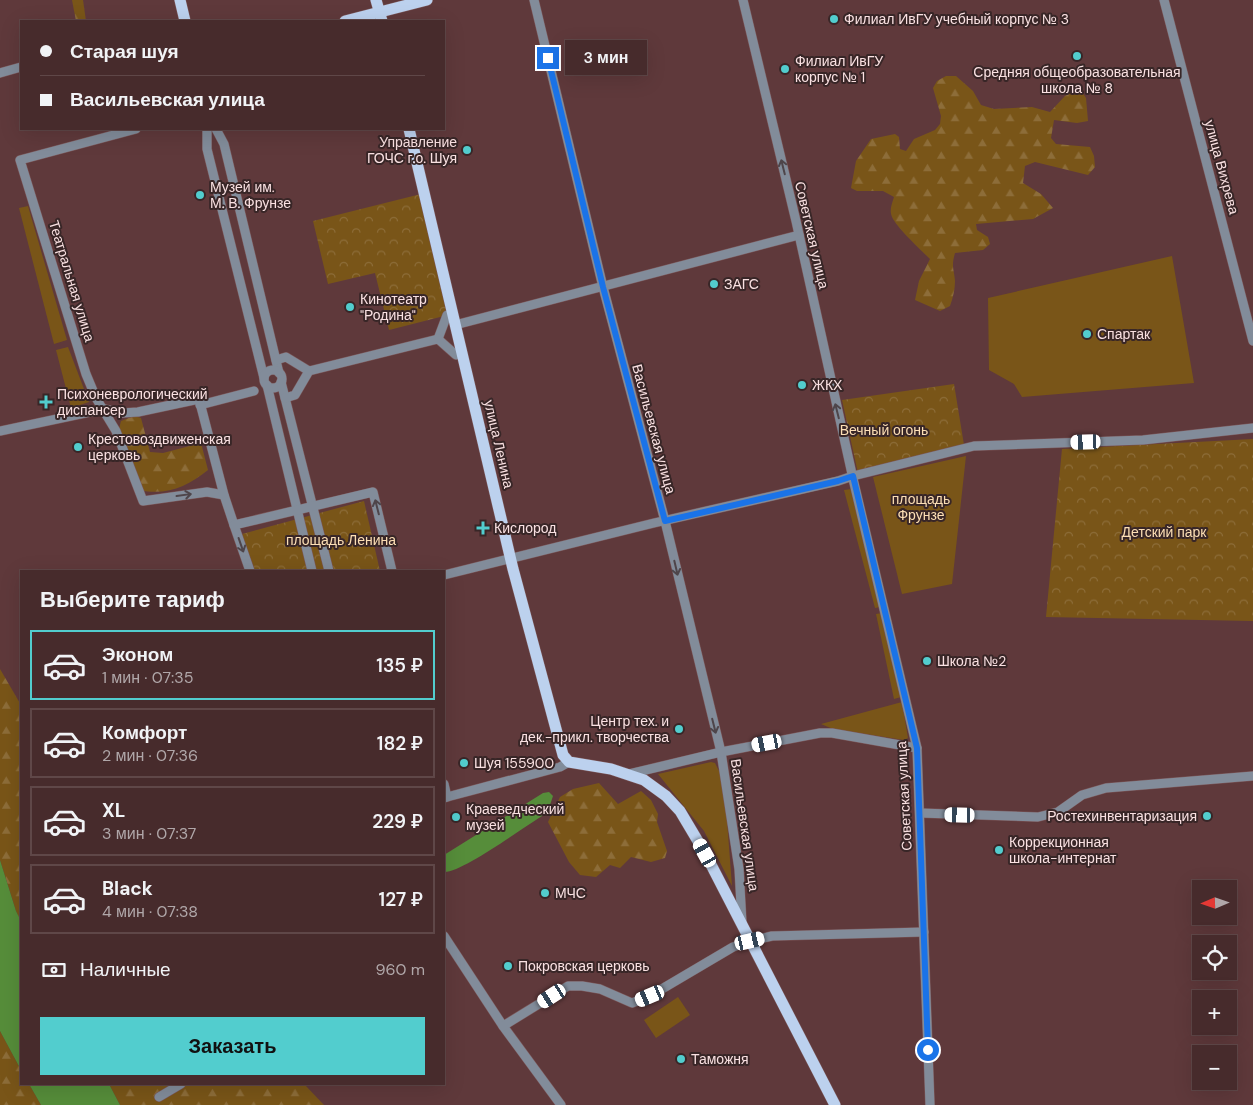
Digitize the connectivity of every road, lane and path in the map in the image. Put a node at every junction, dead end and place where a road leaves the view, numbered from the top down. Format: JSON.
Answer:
{"nodes":[{"id":1,"x":180,"y":0,"type":"edge"},
{"id":2,"x":376,"y":0,"type":"edge"},
{"id":3,"x":428,"y":0,"type":"edge"},
{"id":4,"x":534,"y":0,"type":"edge"},
{"id":5,"x":743,"y":0,"type":"edge"},
{"id":6,"x":1164,"y":0,"type":"edge"},
{"id":7,"x":381,"y":17,"type":"edge"},
{"id":8,"x":185,"y":20,"type":"edge"},
{"id":9,"x":354,"y":20,"type":"edge"},
{"id":10,"x":20,"y":67,"type":"edge"},
{"id":11,"x":0,"y":73,"type":"edge"},
{"id":12,"x":132,"y":130,"type":"edge"},
{"id":13,"x":207,"y":130,"type":"edge"},
{"id":14,"x":217,"y":130,"type":"edge"},
{"id":15,"x":409,"y":130,"type":"edge"},
{"id":16,"x":799,"y":236,"type":"junction"},
{"id":17,"x":603,"y":287,"type":"junction"},
{"id":18,"x":447,"y":315,"type":"dead end"},
{"id":19,"x":455,"y":325,"type":"junction"},
{"id":20,"x":438,"y":339,"type":"junction"},
{"id":21,"x":1253,"y":341,"type":"edge"},
{"id":22,"x":456,"y":355,"type":"dead end"},
{"id":23,"x":276,"y":360,"type":"junction"},
{"id":24,"x":309,"y":370,"type":"junction"},
{"id":25,"x":279,"y":373,"type":"junction"},
{"id":26,"x":266,"y":381,"type":"junction"},
{"id":27,"x":281,"y":382,"type":"junction"},
{"id":28,"x":254,"y":391,"type":"dead end"},
{"id":29,"x":285,"y":398,"type":"junction"},
{"id":30,"x":200,"y":402,"type":"junction"},
{"id":31,"x":104,"y":409,"type":"junction"},
{"id":32,"x":1253,"y":428,"type":"edge"},
{"id":33,"x":0,"y":431,"type":"edge"},
{"id":34,"x":853,"y":476,"type":"junction"},
{"id":35,"x":224,"y":495,"type":"junction"},
{"id":36,"x":313,"y":506,"type":"junction"},
{"id":37,"x":297,"y":510,"type":"junction"},
{"id":38,"x":665,"y":521,"type":"junction"},
{"id":39,"x":234,"y":525,"type":"junction"},
{"id":40,"x":511,"y":558,"type":"junction"},
{"id":41,"x":250,"y":570,"type":"edge"},
{"id":42,"x":312,"y":570,"type":"edge"},
{"id":43,"x":330,"y":570,"type":"edge"},
{"id":44,"x":392,"y":570,"type":"edge"},
{"id":45,"x":445,"y":575,"type":"edge"},
{"id":46,"x":917,"y":748,"type":"junction"},
{"id":47,"x":721,"y":752,"type":"junction"},
{"id":48,"x":570,"y":762,"type":"junction"},
{"id":49,"x":629,"y":774,"type":"junction"},
{"id":50,"x":1253,"y":776,"type":"edge"},
{"id":51,"x":445,"y":798,"type":"edge"},
{"id":52,"x":920,"y":813,"type":"junction"},
{"id":53,"x":742,"y":926,"type":"junction"},
{"id":54,"x":924,"y":932,"type":"junction"},
{"id":55,"x":445,"y":938,"type":"edge"},
{"id":56,"x":750,"y":941,"type":"junction"},
{"id":57,"x":503,"y":1026,"type":"junction"},
{"id":58,"x":179,"y":1085,"type":"edge"},
{"id":59,"x":159,"y":1097,"type":"dead end"},
{"id":60,"x":561,"y":1105,"type":"edge"},
{"id":61,"x":835,"y":1105,"type":"edge"},
{"id":62,"x":930,"y":1105,"type":"edge"}],
"edges":[{"from":1,"to":8,"type":"main road"},
{"from":2,"to":7,"type":"main road"},
{"from":3,"to":7,"type":"main road"},
{"from":4,"to":17,"type":"street","name":"Васильевская улица"},
{"from":16,"to":5,"type":"street","name":"Советская улица","one_way":true},
{"from":6,"to":21,"type":"street","name":"улица Вихрева"},
{"from":7,"to":9,"type":"main road"},
{"from":10,"to":11,"type":"street"},
{"from":12,"to":31,"type":"street","name":"Театральная улица"},
{"from":13,"to":26,"type":"street"},
{"from":14,"to":23,"type":"street"},
{"from":15,"to":19,"type":"main road","name":"улица Ленина"},
{"from":16,"to":17,"type":"street"},
{"from":34,"to":16,"type":"street","name":"Советская улица","one_way":true},
{"from":17,"to":19,"type":"street"},
{"from":17,"to":38,"type":"street","name":"Васильевская улица"},
{"from":18,"to":20,"type":"street"},
{"from":19,"to":40,"type":"main road","name":"улица Ленина"},
{"from":20,"to":22,"type":"street"},
{"from":20,"to":24,"type":"street"},
{"from":23,"to":24,"type":"street"},
{"from":23,"to":25,"type":"street"},
{"from":24,"to":29,"type":"street"},
{"from":25,"to":26,"type":"street"},
{"from":25,"to":27,"type":"street"},
{"from":26,"to":27,"type":"street"},
{"from":26,"to":37,"type":"street"},
{"from":27,"to":29,"type":"street"},
{"from":28,"to":30,"type":"street"},
{"from":29,"to":36,"type":"street"},
{"from":30,"to":31,"type":"street"},
{"from":30,"to":35,"type":"street"},
{"from":31,"to":33,"type":"street"},
{"from":31,"to":35,"type":"street","name":"Театральная улица","one_way":true},
{"from":32,"to":34,"type":"street"},
{"from":34,"to":38,"type":"street"},
{"from":34,"to":46,"type":"street","name":"Советская улица"},
{"from":35,"to":39,"type":"street"},
{"from":36,"to":37,"type":"street"},
{"from":36,"to":43,"type":"street"},
{"from":44,"to":36,"type":"street","one_way":true},
{"from":37,"to":39,"type":"street"},
{"from":37,"to":42,"type":"street"},
{"from":38,"to":40,"type":"street"},
{"from":38,"to":47,"type":"street","name":"Васильевская улица","one_way":true},
{"from":39,"to":41,"type":"street","one_way":true},
{"from":40,"to":45,"type":"street"},
{"from":40,"to":48,"type":"main road","name":"улица Ленина"},
{"from":46,"to":47,"type":"street"},
{"from":46,"to":52,"type":"street","name":"Советская улица"},
{"from":47,"to":49,"type":"street"},
{"from":47,"to":53,"type":"street","name":"Васильевская улица"},
{"from":48,"to":49,"type":"main road"},
{"from":48,"to":51,"type":"street"},
{"from":49,"to":53,"type":"main road"},
{"from":50,"to":52,"type":"street"},
{"from":52,"to":54,"type":"street","name":"Советская улица"},
{"from":53,"to":56,"type":"main road"},
{"from":54,"to":56,"type":"street"},
{"from":54,"to":62,"type":"street","name":"Советская улица"},
{"from":55,"to":57,"type":"street"},
{"from":56,"to":57,"type":"street"},
{"from":56,"to":61,"type":"main road"},
{"from":57,"to":60,"type":"street"},
{"from":58,"to":59,"type":"street"}]}
